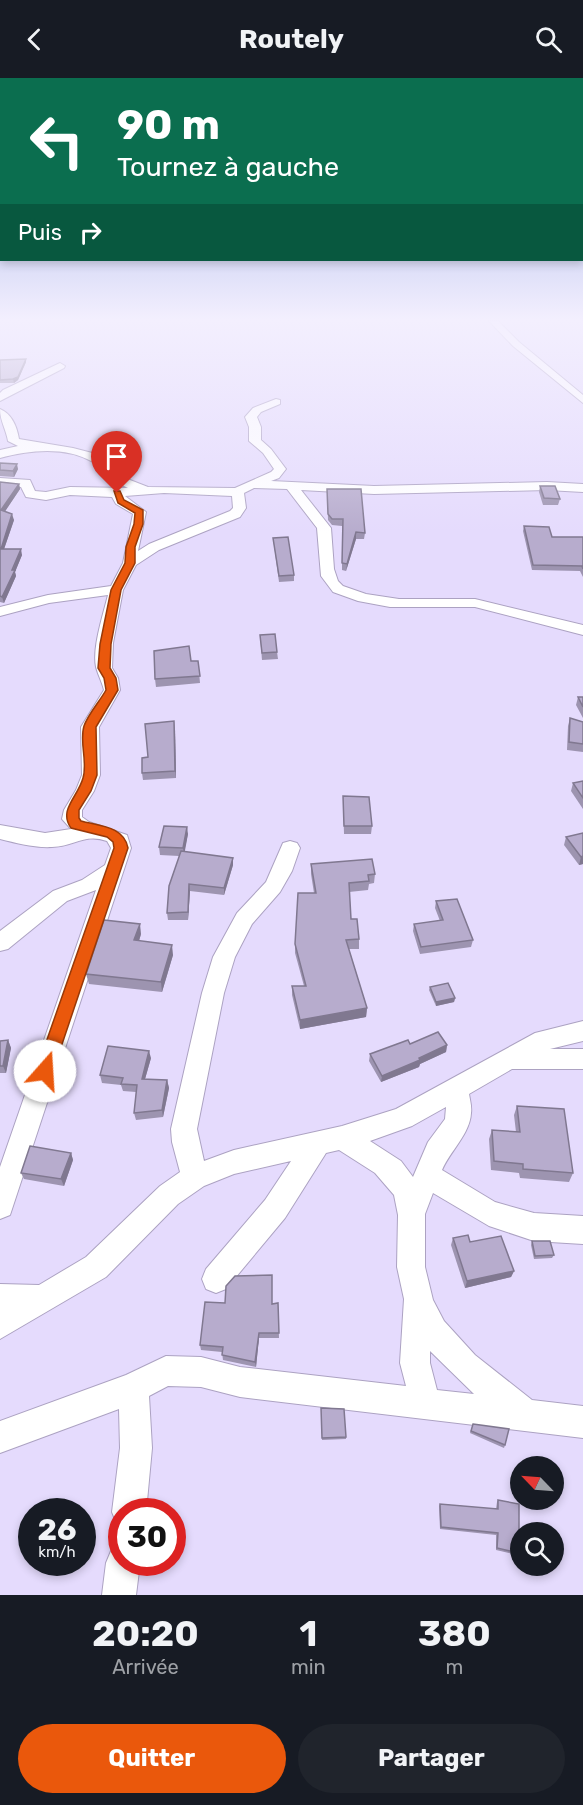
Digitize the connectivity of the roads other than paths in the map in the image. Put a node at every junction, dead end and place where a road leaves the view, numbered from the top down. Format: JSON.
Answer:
{"nodes":[{"id":1,"x":276,"y":402,"type":"dead end"},
{"id":2,"x":0,"y":412,"type":"edge"},
{"id":3,"x":35,"y":447,"type":"junction"},
{"id":4,"x":0,"y":454,"type":"edge"},
{"id":5,"x":1,"y":483,"type":"edge"},
{"id":6,"x":253,"y":484,"type":"junction"},
{"id":7,"x":289,"y":484,"type":"junction"},
{"id":8,"x":583,"y":488,"type":"edge"},
{"id":9,"x":145,"y":489,"type":"junction"},
{"id":10,"x":164,"y":489,"type":"junction"},
{"id":11,"x":238,"y":492,"type":"junction"},
{"id":12,"x":117,"y":493,"type":"junction"},
{"id":13,"x":140,"y":512,"type":"junction"},
{"id":14,"x":130,"y":563,"type":"junction"},
{"id":15,"x":116,"y":590,"type":"junction"},
{"id":16,"x":0,"y":612,"type":"edge"},
{"id":17,"x":583,"y":630,"type":"edge"},
{"id":18,"x":88,"y":829,"type":"junction"},
{"id":19,"x":0,"y":832,"type":"edge"},
{"id":20,"x":290,"y":848,"type":"dead end"},
{"id":21,"x":113,"y":870,"type":"junction"},
{"id":22,"x":0,"y":943,"type":"edge"},
{"id":23,"x":583,"y":1031,"type":"edge"},
{"id":24,"x":507,"y":1059,"type":"junction"},
{"id":25,"x":583,"y":1059,"type":"edge"},
{"id":26,"x":456,"y":1089,"type":"junction"},
{"id":27,"x":330,"y":1141,"type":"junction"},
{"id":28,"x":429,"y":1176,"type":"junction"},
{"id":29,"x":195,"y":1177,"type":"junction"},
{"id":30,"x":0,"y":1206,"type":"edge"},
{"id":31,"x":412,"y":1212,"type":"junction"},
{"id":32,"x":583,"y":1230,"type":"edge"},
{"id":33,"x":216,"y":1279,"type":"dead end"},
{"id":34,"x":418,"y":1297,"type":"junction"},
{"id":35,"x":0,"y":1298,"type":"edge"},
{"id":36,"x":39,"y":1299,"type":"junction"},
{"id":37,"x":0,"y":1324,"type":"edge"},
{"id":38,"x":133,"y":1388,"type":"junction"},
{"id":39,"x":426,"y":1404,"type":"junction"},
{"id":40,"x":525,"y":1415,"type":"junction"},
{"id":41,"x":583,"y":1422,"type":"edge"},
{"id":42,"x":0,"y":1437,"type":"edge"},
{"id":43,"x":131,"y":1498,"type":"edge"},
{"id":44,"x":121,"y":1576,"type":"edge"},
{"id":45,"x":119,"y":1595,"type":"edge"}],
"edges":[{"from":1,"to":6,"type":"street"},
{"from":2,"to":3,"type":"street"},
{"from":3,"to":4,"type":"street"},
{"from":3,"to":9,"type":"street"},
{"from":5,"to":12,"type":"street"},
{"from":6,"to":7,"type":"street"},
{"from":6,"to":11,"type":"street"},
{"from":7,"to":8,"type":"street"},
{"from":7,"to":17,"type":"street"},
{"from":9,"to":10,"type":"street"},
{"from":9,"to":12,"type":"street"},
{"from":10,"to":11,"type":"street"},
{"from":10,"to":13,"type":"street"},
{"from":11,"to":14,"type":"street"},
{"from":12,"to":13,"type":"street"},
{"from":13,"to":14,"type":"street"},
{"from":14,"to":15,"type":"street"},
{"from":15,"to":16,"type":"street"},
{"from":15,"to":18,"type":"street"},
{"from":18,"to":19,"type":"street"},
{"from":18,"to":21,"type":"street"},
{"from":20,"to":29,"type":"street"},
{"from":21,"to":22,"type":"street"},
{"from":21,"to":30,"type":"street"},
{"from":23,"to":24,"type":"street"},
{"from":24,"to":25,"type":"street"},
{"from":24,"to":26,"type":"street"},
{"from":26,"to":27,"type":"street"},
{"from":26,"to":28,"type":"street"},
{"from":27,"to":29,"type":"street"},
{"from":27,"to":31,"type":"street"},
{"from":27,"to":33,"type":"street"},
{"from":28,"to":31,"type":"street"},
{"from":28,"to":32,"type":"street"},
{"from":29,"to":36,"type":"street"},
{"from":31,"to":34,"type":"street"},
{"from":34,"to":39,"type":"street"},
{"from":34,"to":40,"type":"street"},
{"from":35,"to":36,"type":"street"},
{"from":36,"to":37,"type":"street"},
{"from":38,"to":39,"type":"street"},
{"from":38,"to":42,"type":"street"},
{"from":38,"to":43,"type":"street"},
{"from":39,"to":40,"type":"street"},
{"from":40,"to":41,"type":"street"},
{"from":44,"to":45,"type":"street"}]}
